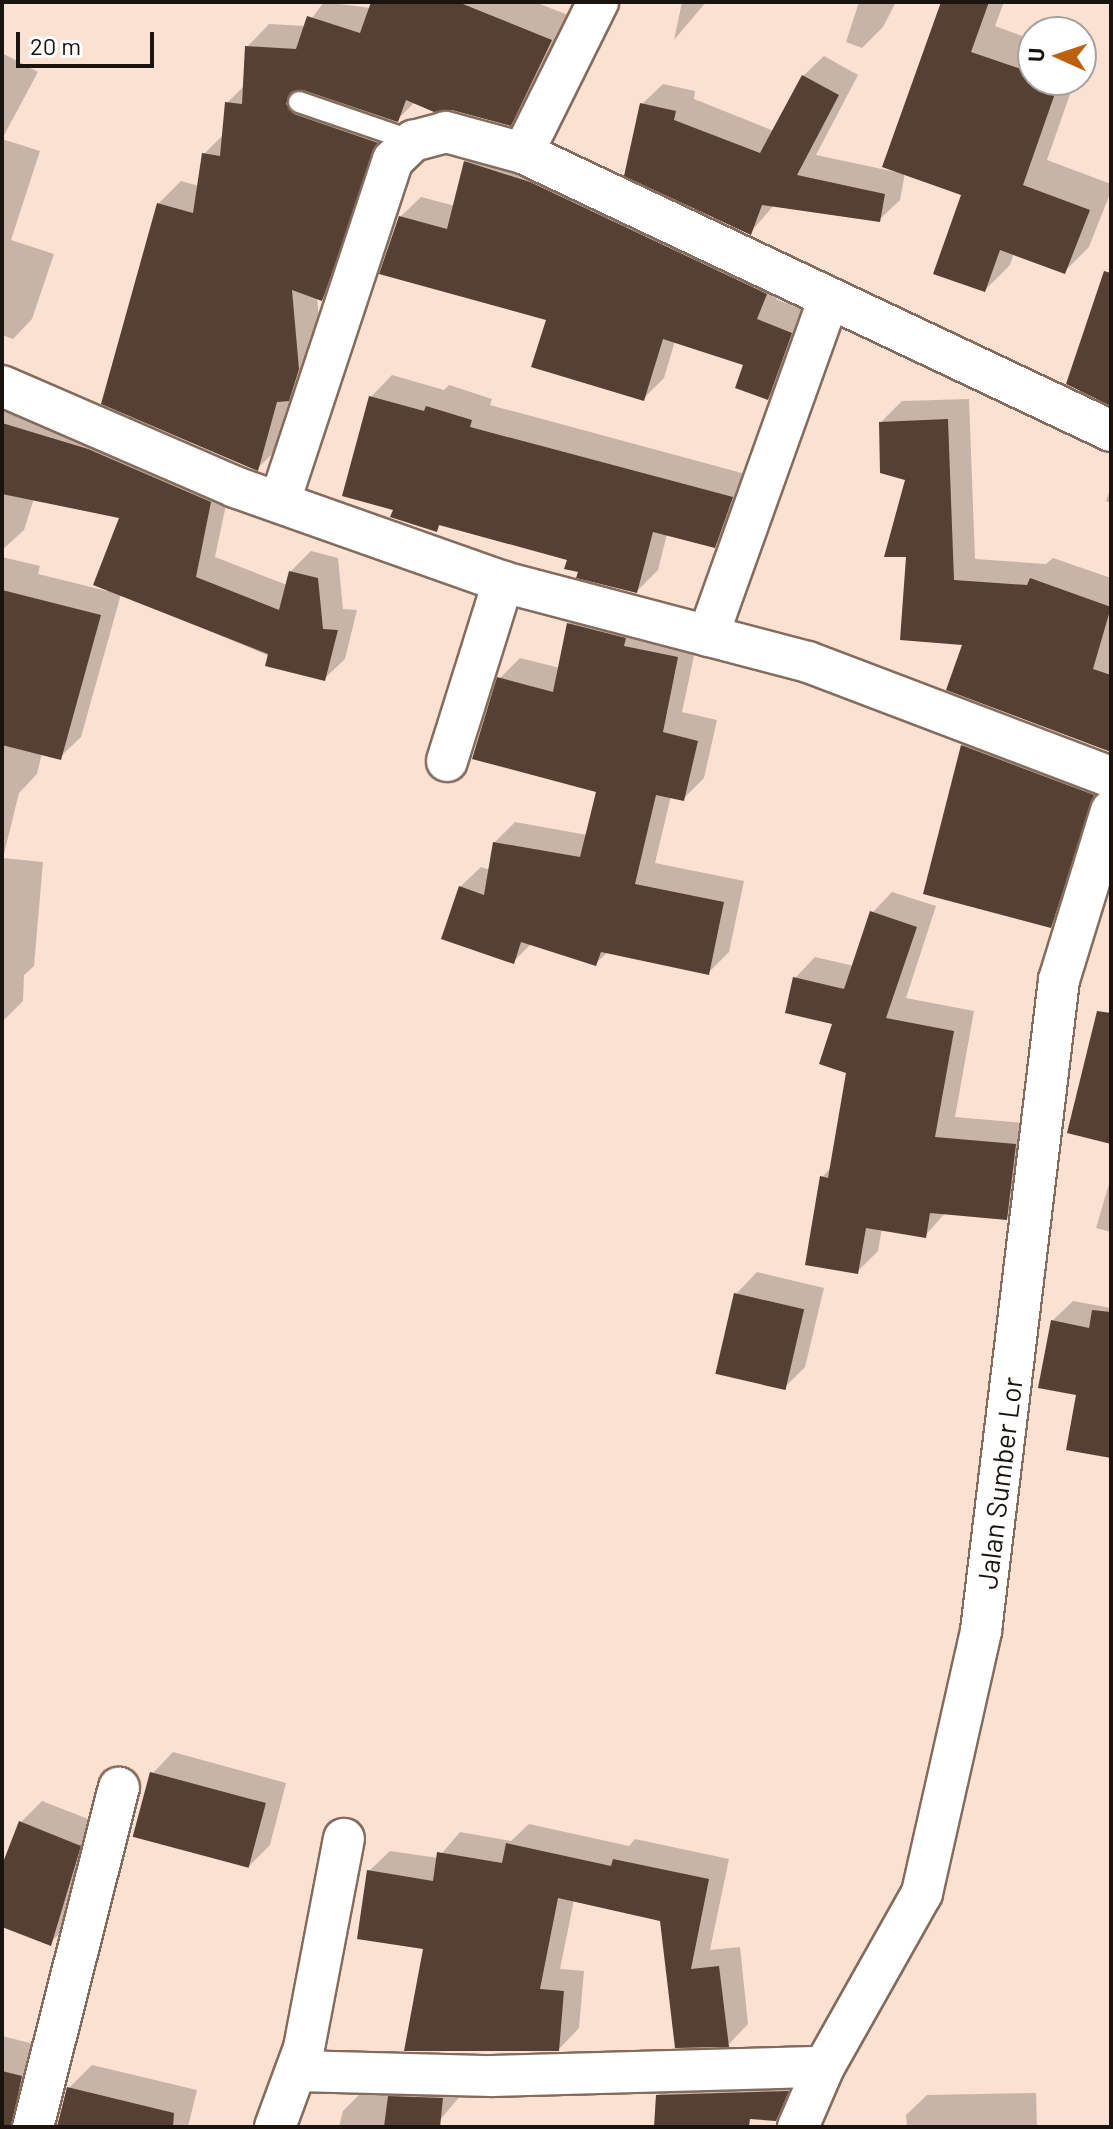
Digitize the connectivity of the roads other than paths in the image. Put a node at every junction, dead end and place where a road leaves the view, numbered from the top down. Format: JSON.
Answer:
{"nodes":[{"id":1,"x":598,"y":2,"type":"edge"},
{"id":2,"x":299,"y":102,"type":"dead end"},
{"id":3,"x":413,"y":141,"type":"junction"},
{"id":4,"x":523,"y":153,"type":"junction"},
{"id":5,"x":829,"y":298,"type":"junction"},
{"id":6,"x":2,"y":386,"type":"edge"},
{"id":7,"x":1111,"y":431,"type":"edge"},
{"id":8,"x":280,"y":501,"type":"junction"},
{"id":9,"x":503,"y":582,"type":"junction"},
{"id":10,"x":708,"y":636,"type":"junction"},
{"id":11,"x":447,"y":761,"type":"dead end"},
{"id":12,"x":1111,"y":777,"type":"edge"},
{"id":13,"x":1111,"y":811,"type":"edge"},
{"id":14,"x":119,"y":1788,"type":"dead end"},
{"id":15,"x":344,"y":1839,"type":"dead end"},
{"id":16,"x":824,"y":2067,"type":"junction"},
{"id":17,"x":296,"y":2071,"type":"junction"},
{"id":18,"x":33,"y":2127,"type":"edge"},
{"id":19,"x":275,"y":2127,"type":"edge"},
{"id":20,"x":798,"y":2127,"type":"edge"}],
"edges":[{"from":1,"to":4,"type":"street"},
{"from":2,"to":3,"type":"lane"},
{"from":3,"to":4,"type":"street"},
{"from":3,"to":8,"type":"street"},
{"from":4,"to":5,"type":"street"},
{"from":5,"to":7,"type":"street"},
{"from":5,"to":10,"type":"street"},
{"from":6,"to":8,"type":"street"},
{"from":8,"to":9,"type":"street"},
{"from":9,"to":10,"type":"street"},
{"from":9,"to":11,"type":"street"},
{"from":10,"to":12,"type":"street"},
{"from":13,"to":16,"type":"street","name":"Jalan Sumber Lor"},
{"from":14,"to":18,"type":"street"},
{"from":15,"to":17,"type":"street"},
{"from":16,"to":17,"type":"street"},
{"from":16,"to":20,"type":"street","name":"Jalan Sumber Lor"},
{"from":17,"to":19,"type":"street"}]}
